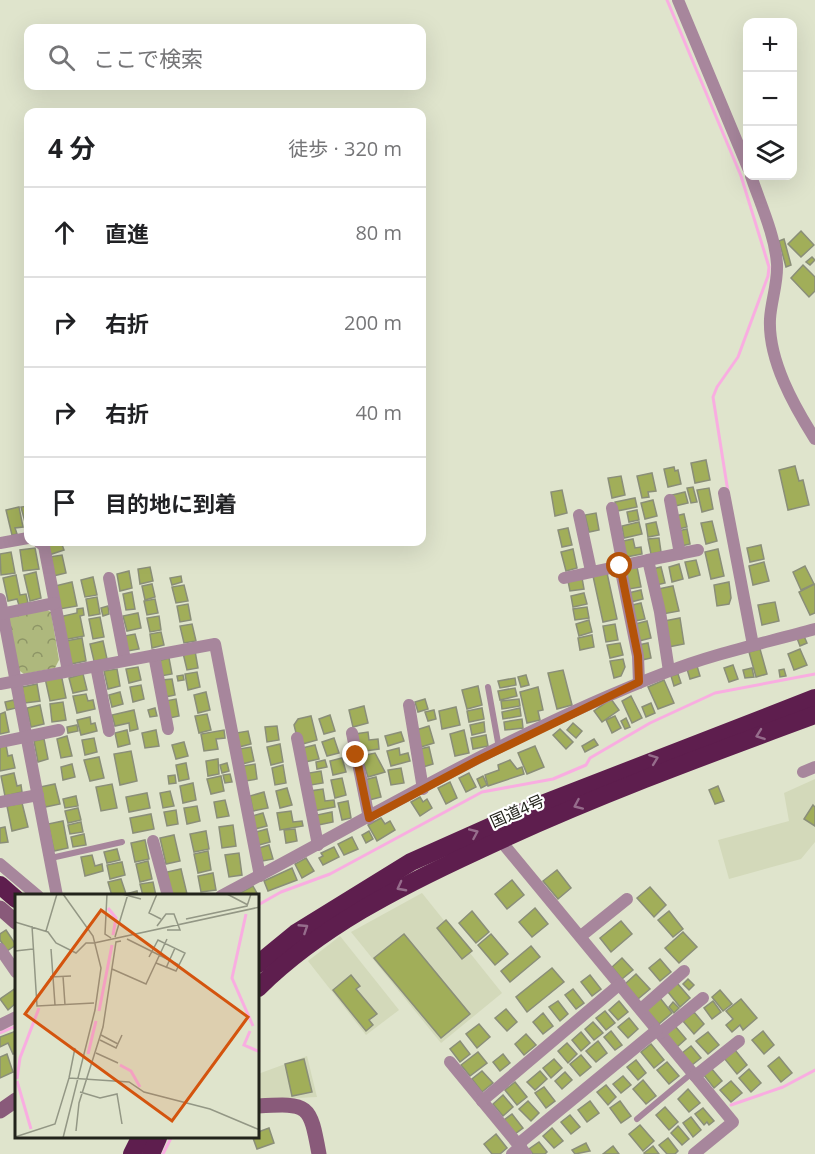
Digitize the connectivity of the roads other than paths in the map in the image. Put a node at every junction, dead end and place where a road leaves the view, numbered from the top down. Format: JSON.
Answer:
{"nodes":[{"id":1,"x":678,"y":0,"type":"edge"},
{"id":2,"x":743,"y":158,"type":"edge"},
{"id":3,"x":752,"y":180,"type":"edge"},
{"id":4,"x":815,"y":439,"type":"edge"},
{"id":5,"x":724,"y":493,"type":"dead end"},
{"id":6,"x":670,"y":500,"type":"dead end"},
{"id":7,"x":612,"y":508,"type":"dead end"},
{"id":8,"x":579,"y":515,"type":"dead end"},
{"id":9,"x":24,"y":539,"type":"edge"},
{"id":10,"x":0,"y":543,"type":"edge"},
{"id":11,"x":44,"y":546,"type":"edge"},
{"id":12,"x":698,"y":550,"type":"dead end"},
{"id":13,"x":680,"y":554,"type":"junction"},
{"id":14,"x":648,"y":560,"type":"junction"},
{"id":15,"x":622,"y":565,"type":"junction"},
{"id":16,"x":591,"y":571,"type":"junction"},
{"id":17,"x":109,"y":578,"type":"dead end"},
{"id":18,"x":564,"y":578,"type":"dead end"},
{"id":19,"x":0,"y":599,"type":"edge"},
{"id":20,"x":55,"y":603,"type":"junction"},
{"id":21,"x":1,"y":614,"type":"edge"},
{"id":22,"x":815,"y":629,"type":"edge"},
{"id":23,"x":753,"y":645,"type":"junction"},
{"id":24,"x":154,"y":655,"type":"junction"},
{"id":25,"x":124,"y":660,"type":"junction"},
{"id":26,"x":96,"y":666,"type":"junction"},
{"id":27,"x":68,"y":671,"type":"junction"},
{"id":28,"x":669,"y":671,"type":"junction"},
{"id":29,"x":16,"y":680,"type":"junction"},
{"id":30,"x":639,"y":682,"type":"junction"},
{"id":31,"x":0,"y":684,"type":"edge"},
{"id":32,"x":488,"y":687,"type":"dead end"},
{"id":33,"x":815,"y":698,"type":"edge"},
{"id":34,"x":409,"y":705,"type":"dead end"},
{"id":35,"x":815,"y":715,"type":"edge"},
{"id":36,"x":168,"y":729,"type":"dead end"},
{"id":37,"x":59,"y":730,"type":"dead end"},
{"id":38,"x":110,"y":731,"type":"dead end"},
{"id":39,"x":352,"y":734,"type":"dead end"},
{"id":40,"x":27,"y":736,"type":"junction"},
{"id":41,"x":297,"y":738,"type":"dead end"},
{"id":42,"x":0,"y":742,"type":"edge"},
{"id":43,"x":500,"y":749,"type":"junction"},
{"id":44,"x":815,"y":767,"type":"edge"},
{"id":45,"x":803,"y":772,"type":"dead end"},
{"id":46,"x":423,"y":789,"type":"junction"},
{"id":47,"x":38,"y":795,"type":"junction"},
{"id":48,"x":0,"y":802,"type":"edge"},
{"id":49,"x":369,"y":818,"type":"junction"},
{"id":50,"x":500,"y":840,"type":"junction"},
{"id":51,"x":153,"y":841,"type":"dead end"},
{"id":52,"x":122,"y":842,"type":"dead end"},
{"id":53,"x":318,"y":845,"type":"junction"},
{"id":54,"x":51,"y":858,"type":"junction"},
{"id":55,"x":0,"y":864,"type":"edge"},
{"id":56,"x":260,"y":876,"type":"junction"},
{"id":57,"x":0,"y":885,"type":"edge"},
{"id":58,"x":36,"y":894,"type":"edge"},
{"id":59,"x":57,"y":894,"type":"edge"},
{"id":60,"x":167,"y":894,"type":"edge"},
{"id":61,"x":225,"y":894,"type":"edge"},
{"id":62,"x":15,"y":898,"type":"edge"},
{"id":63,"x":627,"y":899,"type":"dead end"},
{"id":64,"x":0,"y":908,"type":"edge"},
{"id":65,"x":15,"y":921,"type":"edge"},
{"id":66,"x":581,"y":936,"type":"junction"},
{"id":67,"x":0,"y":949,"type":"edge"},
{"id":68,"x":260,"y":962,"type":"edge"},
{"id":69,"x":15,"y":971,"type":"edge"},
{"id":70,"x":684,"y":971,"type":"dead end"},
{"id":71,"x":620,"y":984,"type":"junction"},
{"id":72,"x":260,"y":986,"type":"edge"},
{"id":73,"x":703,"y":998,"type":"dead end"},
{"id":74,"x":640,"y":1009,"type":"junction"},
{"id":75,"x":15,"y":1017,"type":"edge"},
{"id":76,"x":0,"y":1024,"type":"edge"},
{"id":77,"x":659,"y":1031,"type":"junction"},
{"id":78,"x":739,"y":1041,"type":"dead end"},
{"id":79,"x":450,"y":1062,"type":"dead end"},
{"id":80,"x":694,"y":1075,"type":"junction"},
{"id":81,"x":15,"y":1101,"type":"edge"},
{"id":82,"x":482,"y":1101,"type":"junction"},
{"id":83,"x":260,"y":1106,"type":"edge"},
{"id":84,"x":0,"y":1111,"type":"edge"},
{"id":85,"x":637,"y":1119,"type":"dead end"},
{"id":86,"x":139,"y":1139,"type":"edge"},
{"id":87,"x":157,"y":1139,"type":"edge"},
{"id":88,"x":519,"y":1152,"type":"edge"},
{"id":89,"x":132,"y":1154,"type":"edge"},
{"id":90,"x":151,"y":1154,"type":"edge"},
{"id":91,"x":319,"y":1154,"type":"edge"},
{"id":92,"x":694,"y":1154,"type":"edge"}],
"edges":[{"from":1,"to":2,"type":"street"},
{"from":3,"to":4,"type":"street"},
{"from":5,"to":23,"type":"street"},
{"from":6,"to":13,"type":"street"},
{"from":7,"to":15,"type":"street"},
{"from":8,"to":16,"type":"street"},
{"from":9,"to":10,"type":"street"},
{"from":11,"to":20,"type":"street"},
{"from":12,"to":13,"type":"street"},
{"from":13,"to":14,"type":"street"},
{"from":14,"to":15,"type":"street"},
{"from":14,"to":28,"type":"street"},
{"from":15,"to":16,"type":"street"},
{"from":15,"to":30,"type":"street"},
{"from":16,"to":18,"type":"street"},
{"from":17,"to":25,"type":"street"},
{"from":19,"to":21,"type":"street"},
{"from":20,"to":21,"type":"street"},
{"from":20,"to":27,"type":"street"},
{"from":21,"to":29,"type":"street"},
{"from":22,"to":23,"type":"street"},
{"from":23,"to":28,"type":"street"},
{"from":24,"to":25,"type":"street"},
{"from":24,"to":36,"type":"street"},
{"from":24,"to":56,"type":"street"},
{"from":25,"to":26,"type":"street"},
{"from":26,"to":27,"type":"street"},
{"from":26,"to":38,"type":"street"},
{"from":27,"to":29,"type":"street"},
{"from":28,"to":30,"type":"street"},
{"from":29,"to":31,"type":"street"},
{"from":29,"to":40,"type":"street"},
{"from":30,"to":43,"type":"street"},
{"from":32,"to":43,"type":"lane"},
{"from":68,"to":33,"type":"highway","name":"国道4号","one_way":true},
{"from":34,"to":46,"type":"street"},
{"from":35,"to":50,"type":"highway","name":"国道4号","one_way":true},
{"from":37,"to":40,"type":"street"},
{"from":39,"to":49,"type":"street"},
{"from":40,"to":42,"type":"street"},
{"from":40,"to":47,"type":"street"},
{"from":41,"to":53,"type":"street"},
{"from":43,"to":46,"type":"street"},
{"from":44,"to":45,"type":"street"},
{"from":46,"to":49,"type":"street"},
{"from":47,"to":48,"type":"street"},
{"from":47,"to":54,"type":"street"},
{"from":49,"to":53,"type":"street"},
{"from":50,"to":66,"type":"street"},
{"from":50,"to":72,"type":"highway","name":"国道4号","one_way":true},
{"from":51,"to":60,"type":"street"},
{"from":52,"to":54,"type":"lane"},
{"from":53,"to":56,"type":"street"},
{"from":54,"to":59,"type":"street"},
{"from":55,"to":58,"type":"street"},
{"from":56,"to":61,"type":"street"},
{"from":57,"to":62,"type":"highway"},
{"from":63,"to":66,"type":"street"},
{"from":64,"to":65,"type":"street"},
{"from":66,"to":71,"type":"street"},
{"from":67,"to":69,"type":"street"},
{"from":70,"to":74,"type":"street"},
{"from":71,"to":74,"type":"street"},
{"from":71,"to":82,"type":"street"},
{"from":73,"to":77,"type":"street"},
{"from":74,"to":77,"type":"street"},
{"from":75,"to":76,"type":"street"},
{"from":77,"to":80,"type":"street"},
{"from":77,"to":88,"type":"street"},
{"from":78,"to":80,"type":"street"},
{"from":79,"to":82,"type":"street"},
{"from":80,"to":85,"type":"lane"},
{"from":80,"to":92,"type":"street"},
{"from":81,"to":84,"type":"street"},
{"from":82,"to":88,"type":"street"},
{"from":83,"to":91,"type":"street"},
{"from":86,"to":89,"type":"highway"},
{"from":87,"to":90,"type":"highway"}]}
